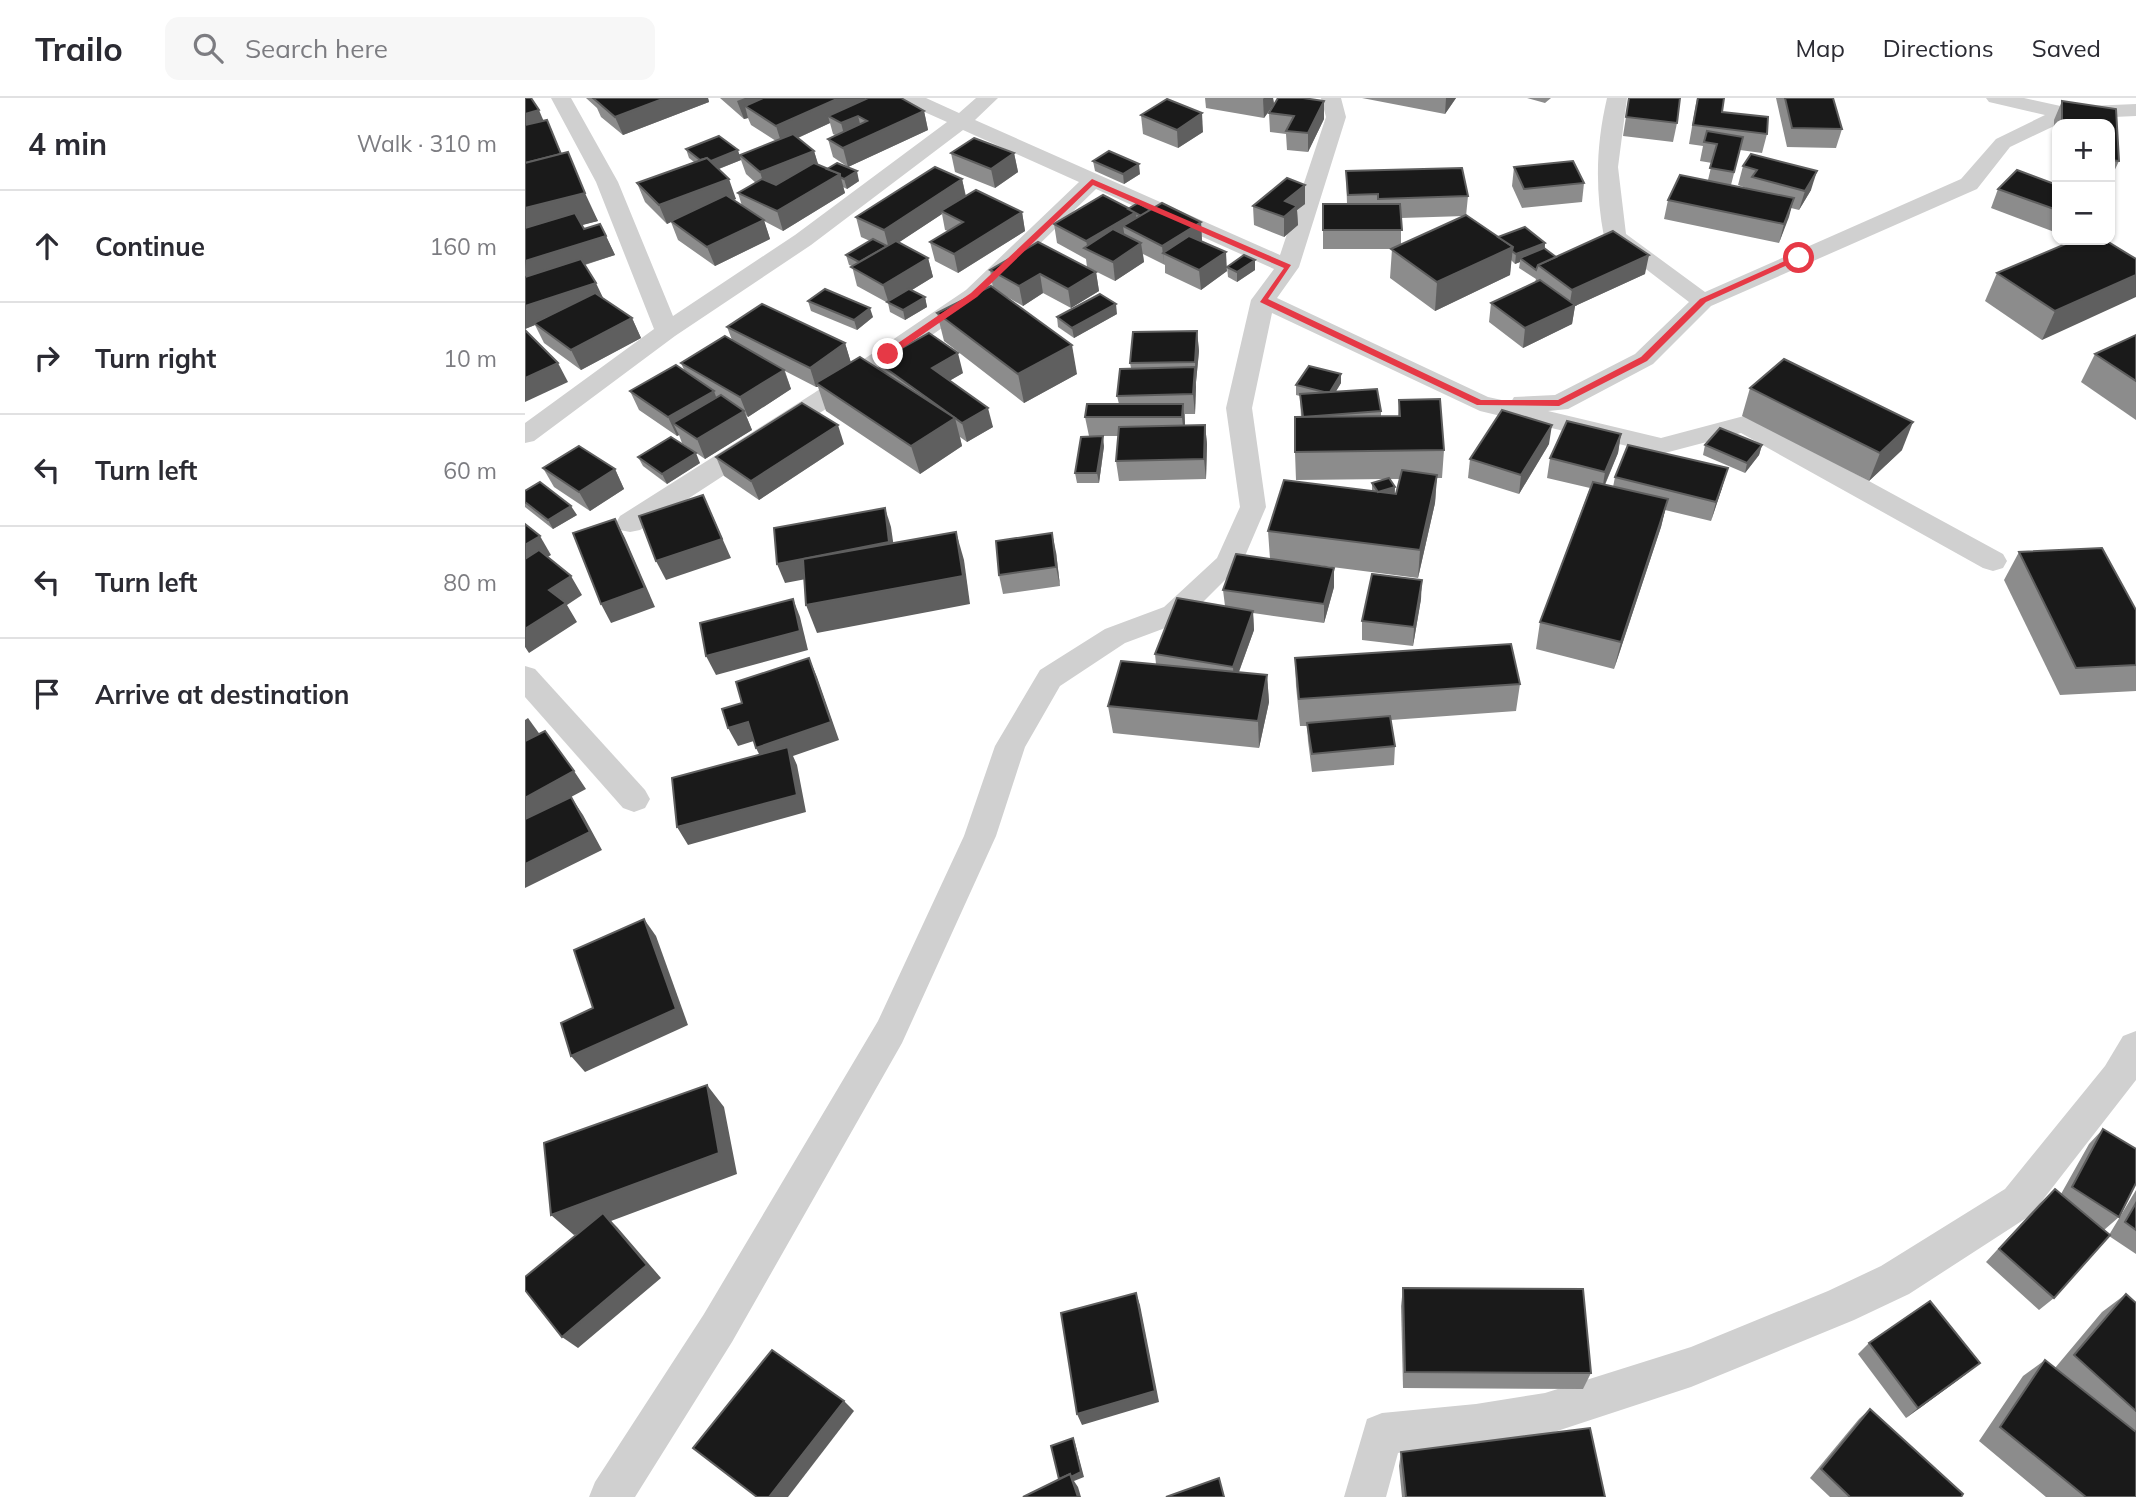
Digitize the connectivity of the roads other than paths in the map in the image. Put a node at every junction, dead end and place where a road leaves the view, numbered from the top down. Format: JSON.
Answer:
{"nodes":[{"id":1,"x":561,"y":98,"type":"edge"},
{"id":2,"x":909,"y":98,"type":"edge"},
{"id":3,"x":988,"y":98,"type":"edge"},
{"id":4,"x":1331,"y":98,"type":"edge"},
{"id":5,"x":1617,"y":98,"type":"edge"},
{"id":6,"x":1996,"y":98,"type":"edge"},
{"id":7,"x":2136,"y":110,"type":"edge"},
{"id":8,"x":2064,"y":113,"type":"junction"},
{"id":9,"x":960,"y":122,"type":"junction"},
{"id":10,"x":1092,"y":181,"type":"junction"},
{"id":11,"x":1289,"y":267,"type":"junction"},
{"id":12,"x":1263,"y":300,"type":"junction"},
{"id":13,"x":1703,"y":301,"type":"junction"},
{"id":14,"x":667,"y":331,"type":"junction"},
{"id":15,"x":1480,"y":403,"type":"junction"},
{"id":16,"x":525,"y":435,"type":"edge"},
{"id":17,"x":630,"y":523,"type":"dead end"},
{"id":18,"x":1993,"y":561,"type":"dead end"},
{"id":19,"x":525,"y":677,"type":"edge"},
{"id":20,"x":634,"y":799,"type":"dead end"},
{"id":21,"x":2136,"y":1046,"type":"edge"},
{"id":22,"x":610,"y":1497,"type":"edge"},
{"id":23,"x":1365,"y":1497,"type":"edge"}],
"edges":[{"from":1,"to":14,"type":"street"},
{"from":2,"to":9,"type":"street"},
{"from":3,"to":9,"type":"street"},
{"from":4,"to":11,"type":"street"},
{"from":5,"to":13,"type":"street"},
{"from":6,"to":8,"type":"street"},
{"from":7,"to":8,"type":"street"},
{"from":8,"to":13,"type":"street"},
{"from":9,"to":10,"type":"street"},
{"from":9,"to":14,"type":"street"},
{"from":10,"to":11,"type":"street"},
{"from":10,"to":17,"type":"street"},
{"from":11,"to":12,"type":"street"},
{"from":12,"to":15,"type":"street"},
{"from":12,"to":22,"type":"street"},
{"from":13,"to":15,"type":"street"},
{"from":14,"to":16,"type":"street"},
{"from":15,"to":18,"type":"street"},
{"from":19,"to":20,"type":"street"},
{"from":21,"to":23,"type":"street"}]}
